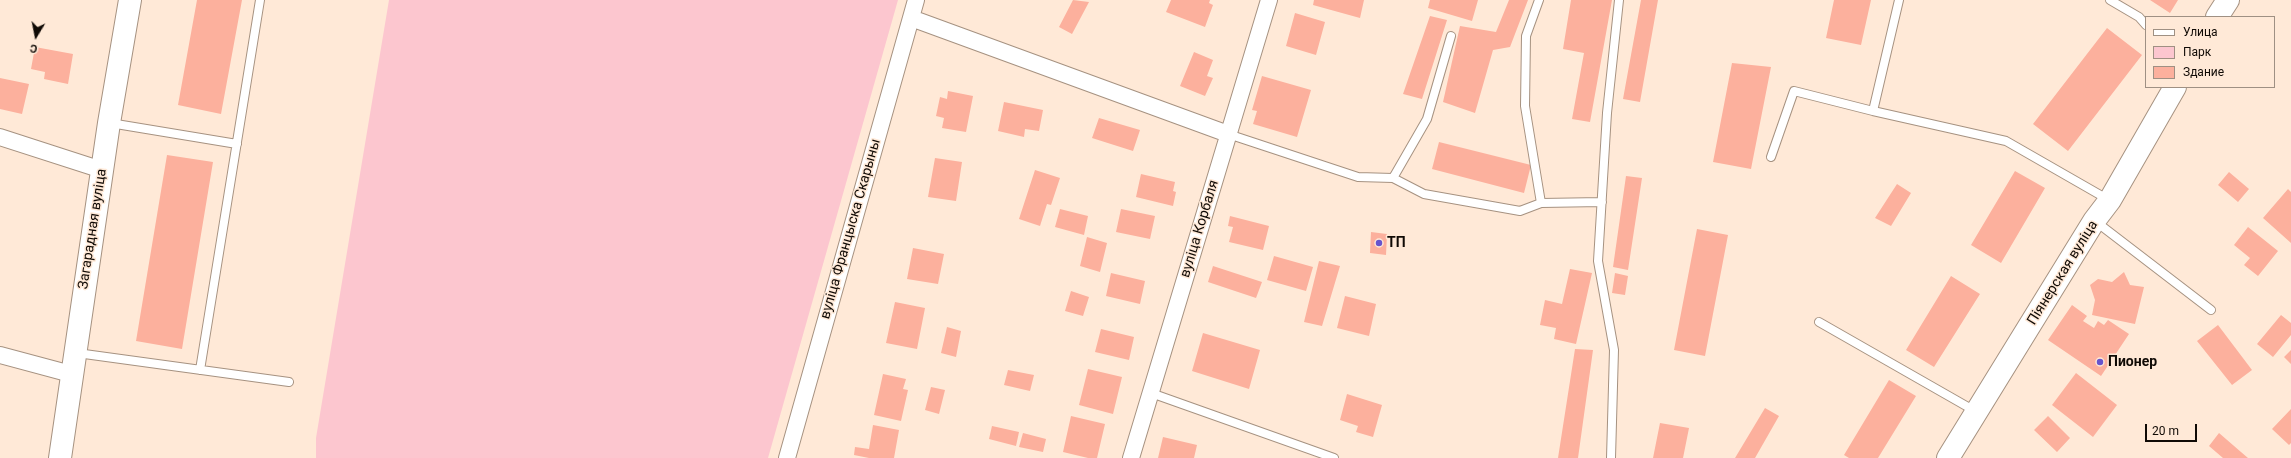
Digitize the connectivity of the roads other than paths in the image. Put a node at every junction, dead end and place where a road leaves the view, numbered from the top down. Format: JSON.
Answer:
{"nodes":[{"id":1,"x":130,"y":0,"type":"edge"},
{"id":2,"x":260,"y":0,"type":"edge"},
{"id":3,"x":916,"y":0,"type":"edge"},
{"id":4,"x":1269,"y":0,"type":"edge"},
{"id":5,"x":1539,"y":0,"type":"edge"},
{"id":6,"x":1618,"y":0,"type":"edge"},
{"id":7,"x":1899,"y":0,"type":"edge"},
{"id":8,"x":2110,"y":0,"type":"edge"},
{"id":9,"x":2228,"y":0,"type":"edge"},
{"id":10,"x":2218,"y":16,"type":"edge"},
{"id":11,"x":911,"y":18,"type":"junction"},
{"id":12,"x":2145,"y":24,"type":"edge"},
{"id":13,"x":1451,"y":36,"type":"dead end"},
{"id":14,"x":2174,"y":88,"type":"edge"},
{"id":15,"x":1873,"y":111,"type":"junction"},
{"id":16,"x":109,"y":122,"type":"junction"},
{"id":17,"x":1228,"y":134,"type":"junction"},
{"id":18,"x":0,"y":137,"type":"edge"},
{"id":19,"x":237,"y":144,"type":"junction"},
{"id":20,"x":1771,"y":157,"type":"dead end"},
{"id":21,"x":102,"y":170,"type":"junction"},
{"id":22,"x":1393,"y":178,"type":"junction"},
{"id":23,"x":2110,"y":200,"type":"junction"},
{"id":24,"x":1602,"y":202,"type":"junction"},
{"id":25,"x":1541,"y":203,"type":"junction"},
{"id":26,"x":2094,"y":221,"type":"junction"},
{"id":27,"x":2212,"y":310,"type":"dead end"},
{"id":28,"x":1819,"y":322,"type":"dead end"},
{"id":29,"x":74,"y":352,"type":"junction"},
{"id":30,"x":0,"y":355,"type":"edge"},
{"id":31,"x":200,"y":370,"type":"junction"},
{"id":32,"x":71,"y":374,"type":"junction"},
{"id":33,"x":288,"y":382,"type":"dead end"},
{"id":34,"x":1151,"y":392,"type":"junction"},
{"id":35,"x":1977,"y":412,"type":"junction"},
{"id":36,"x":60,"y":458,"type":"edge"},
{"id":37,"x":787,"y":458,"type":"edge"},
{"id":38,"x":1131,"y":458,"type":"edge"},
{"id":39,"x":1334,"y":458,"type":"edge"},
{"id":40,"x":1611,"y":458,"type":"edge"},
{"id":41,"x":1948,"y":458,"type":"edge"}],
"edges":[{"from":1,"to":16,"type":"street","name":"Загарадная вуліца"},
{"from":2,"to":19,"type":"lane"},
{"from":3,"to":11,"type":"street","name":"вуліца Францыска Скарыны"},
{"from":4,"to":17,"type":"street","name":"вуліца Корбаля"},
{"from":5,"to":25,"type":"lane"},
{"from":6,"to":24,"type":"lane"},
{"from":7,"to":15,"type":"lane"},
{"from":8,"to":12,"type":"lane"},
{"from":9,"to":10,"type":"street"},
{"from":11,"to":17,"type":"street"},
{"from":11,"to":37,"type":"street","name":"вуліца Францыска Скарыны"},
{"from":13,"to":22,"type":"lane"},
{"from":14,"to":23,"type":"street","name":"Піянерская вуліца"},
{"from":15,"to":20,"type":"lane"},
{"from":15,"to":23,"type":"lane"},
{"from":16,"to":19,"type":"lane"},
{"from":16,"to":21,"type":"street","name":"Загарадная вуліца"},
{"from":17,"to":22,"type":"lane"},
{"from":17,"to":34,"type":"street","name":"вуліца Корбаля"},
{"from":18,"to":21,"type":"street"},
{"from":19,"to":31,"type":"lane"},
{"from":21,"to":29,"type":"street","name":"Загарадная вуліца"},
{"from":22,"to":25,"type":"lane"},
{"from":23,"to":26,"type":"street","name":"Піянерская вуліца"},
{"from":24,"to":25,"type":"lane"},
{"from":24,"to":40,"type":"lane"},
{"from":26,"to":27,"type":"lane"},
{"from":26,"to":35,"type":"street","name":"Піянерская вуліца"},
{"from":28,"to":35,"type":"lane"},
{"from":29,"to":31,"type":"lane"},
{"from":29,"to":32,"type":"street","name":"Загарадная вуліца"},
{"from":30,"to":32,"type":"street"},
{"from":31,"to":33,"type":"lane"},
{"from":32,"to":36,"type":"street","name":"Загарадная вуліца"},
{"from":34,"to":38,"type":"street","name":"вуліца Корбаля"},
{"from":34,"to":39,"type":"lane"},
{"from":35,"to":41,"type":"street","name":"Піянерская вуліца"}]}
